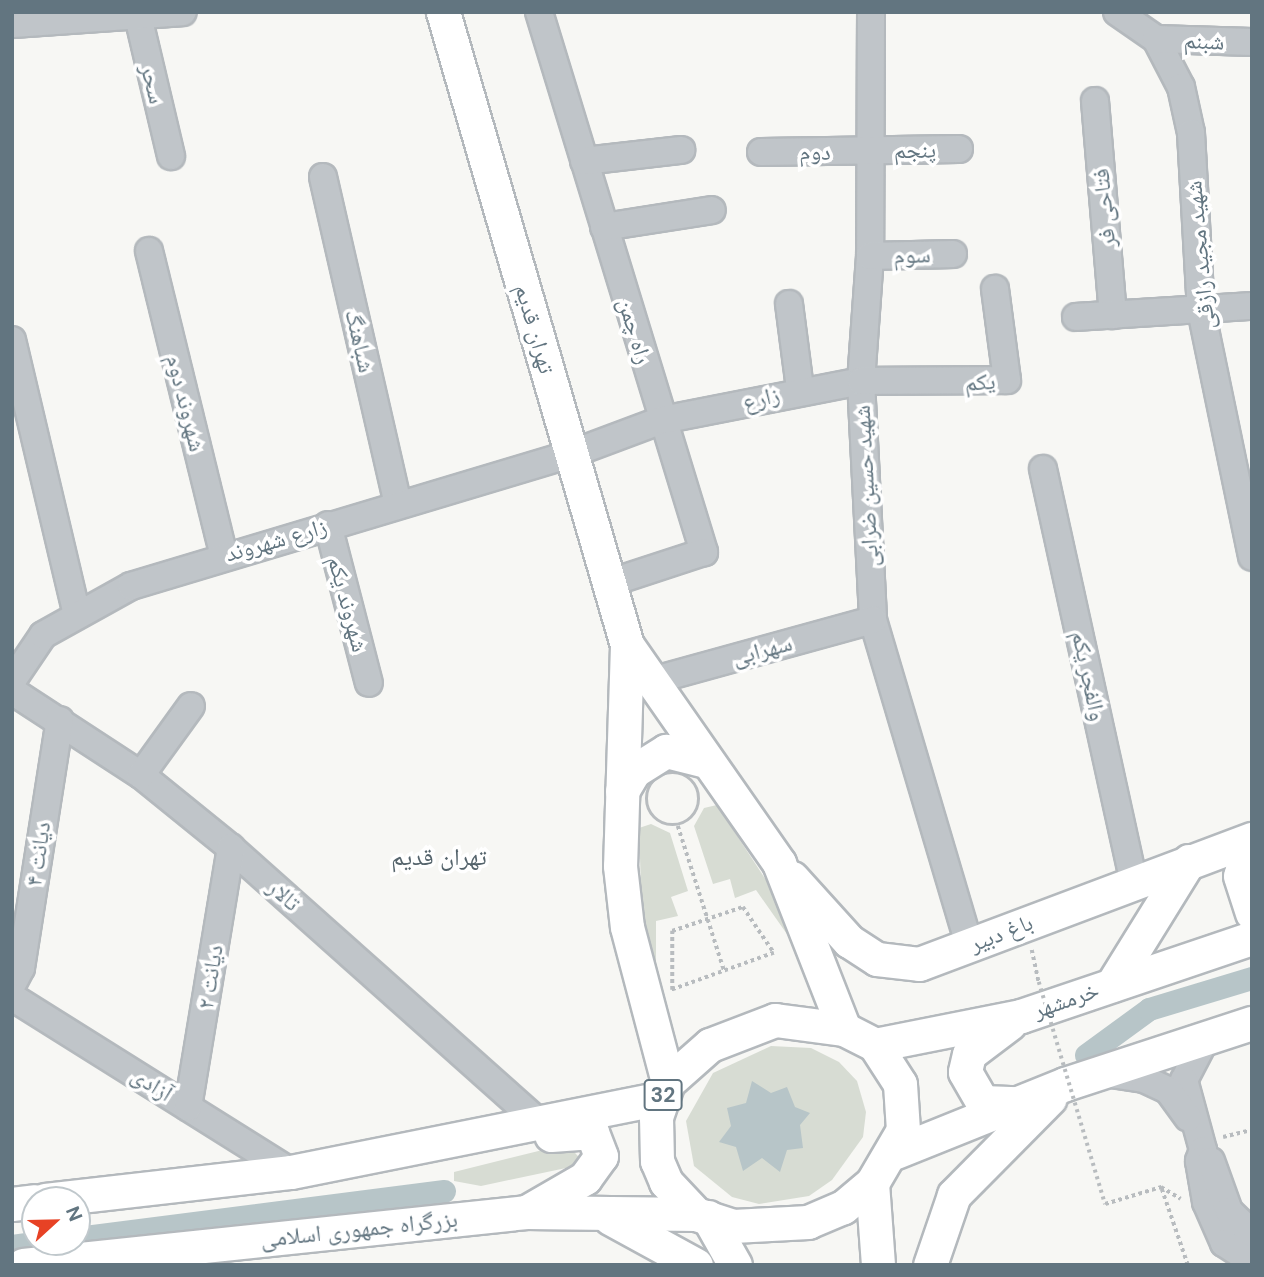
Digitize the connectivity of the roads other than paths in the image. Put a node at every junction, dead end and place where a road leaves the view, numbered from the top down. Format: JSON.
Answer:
{"nodes":[{"id":1,"x":183,"y":12,"type":"edge"},
{"id":2,"x":443,"y":12,"type":"edge"},
{"id":3,"x":539,"y":12,"type":"edge"},
{"id":4,"x":871,"y":12,"type":"edge"},
{"id":5,"x":1125,"y":15,"type":"edge"},
{"id":6,"x":137,"y":16,"type":"edge"},
{"id":7,"x":12,"y":24,"type":"edge"},
{"id":8,"x":1156,"y":39,"type":"junction"},
{"id":9,"x":1252,"y":42,"type":"edge"},
{"id":10,"x":1095,"y":101,"type":"dead end"},
{"id":11,"x":959,"y":149,"type":"dead end"},
{"id":12,"x":681,"y":150,"type":"dead end"},
{"id":13,"x":870,"y":151,"type":"junction"},
{"id":14,"x":761,"y":152,"type":"dead end"},
{"id":15,"x":171,"y":156,"type":"dead end"},
{"id":16,"x":584,"y":161,"type":"junction"},
{"id":17,"x":323,"y":177,"type":"dead end"},
{"id":18,"x":712,"y":210,"type":"dead end"},
{"id":19,"x":604,"y":227,"type":"junction"},
{"id":20,"x":149,"y":251,"type":"dead end"},
{"id":21,"x":953,"y":254,"type":"dead end"},
{"id":22,"x":870,"y":256,"type":"junction"},
{"id":23,"x":995,"y":289,"type":"dead end"},
{"id":24,"x":789,"y":304,"type":"dead end"},
{"id":25,"x":1252,"y":306,"type":"edge"},
{"id":26,"x":1201,"y":310,"type":"junction"},
{"id":27,"x":1113,"y":315,"type":"junction"},
{"id":28,"x":1076,"y":317,"type":"dead end"},
{"id":29,"x":12,"y":340,"type":"edge"},
{"id":30,"x":861,"y":382,"type":"junction"},
{"id":31,"x":800,"y":389,"type":"junction"},
{"id":32,"x":20,"y":401,"type":"edge"},
{"id":33,"x":662,"y":420,"type":"junction"},
{"id":34,"x":571,"y":454,"type":"junction"},
{"id":35,"x":1043,"y":468,"type":"dead end"},
{"id":36,"x":398,"y":505,"type":"junction"},
{"id":37,"x":328,"y":525,"type":"junction"},
{"id":38,"x":224,"y":555,"type":"junction"},
{"id":39,"x":1252,"y":557,"type":"edge"},
{"id":40,"x":609,"y":583,"type":"junction"},
{"id":41,"x":76,"y":611,"type":"junction"},
{"id":42,"x":873,"y":620,"type":"junction"},
{"id":43,"x":627,"y":645,"type":"junction"},
{"id":44,"x":12,"y":681,"type":"edge"},
{"id":45,"x":651,"y":681,"type":"junction"},
{"id":46,"x":369,"y":683,"type":"dead end"},
{"id":47,"x":12,"y":691,"type":"edge"},
{"id":48,"x":191,"y":706,"type":"dead end"},
{"id":49,"x":60,"y":720,"type":"junction"},
{"id":50,"x":706,"y":761,"type":"junction"},
{"id":51,"x":141,"y":775,"type":"junction"},
{"id":52,"x":622,"y":791,"type":"junction"},
{"id":53,"x":1250,"y":840,"type":"edge"},
{"id":54,"x":231,"y":848,"type":"junction"},
{"id":55,"x":1189,"y":861,"type":"junction"},
{"id":56,"x":779,"y":863,"type":"junction"},
{"id":57,"x":1134,"y":883,"type":"junction"},
{"id":58,"x":1252,"y":913,"type":"edge"},
{"id":59,"x":1252,"y":938,"type":"edge"},
{"id":60,"x":969,"y":945,"type":"junction"},
{"id":61,"x":12,"y":985,"type":"edge"},
{"id":62,"x":1112,"y":985,"type":"junction"},
{"id":63,"x":12,"y":997,"type":"edge"},
{"id":64,"x":1021,"y":1016,"type":"junction"},
{"id":65,"x":1252,"y":1023,"type":"edge"},
{"id":66,"x":844,"y":1029,"type":"junction"},
{"id":67,"x":1206,"y":1038,"type":"junction"},
{"id":68,"x":875,"y":1045,"type":"junction"},
{"id":69,"x":1099,"y":1073,"type":"junction"},
{"id":70,"x":1065,"y":1084,"type":"junction"},
{"id":71,"x":665,"y":1090,"type":"junction"},
{"id":72,"x":1017,"y":1103,"type":"junction"},
{"id":73,"x":188,"y":1107,"type":"junction"},
{"id":74,"x":539,"y":1122,"type":"junction"},
{"id":75,"x":422,"y":1148,"type":"junction"},
{"id":76,"x":1203,"y":1150,"type":"junction"},
{"id":77,"x":896,"y":1152,"type":"junction"},
{"id":78,"x":291,"y":1172,"type":"junction"},
{"id":79,"x":873,"y":1183,"type":"junction"},
{"id":80,"x":91,"y":1195,"type":"edge"},
{"id":81,"x":595,"y":1211,"type":"junction"},
{"id":82,"x":526,"y":1212,"type":"junction"},
{"id":83,"x":702,"y":1215,"type":"junction"},
{"id":84,"x":1252,"y":1233,"type":"edge"},
{"id":85,"x":1252,"y":1261,"type":"edge"},
{"id":86,"x":23,"y":1265,"type":"edge"},
{"id":87,"x":696,"y":1265,"type":"edge"},
{"id":88,"x":735,"y":1265,"type":"edge"},
{"id":89,"x":878,"y":1265,"type":"edge"},
{"id":90,"x":930,"y":1265,"type":"edge"}],
"edges":[{"from":1,"to":6,"type":"street"},
{"from":2,"to":34,"type":"main road","name":"تهران قدیم"},
{"from":3,"to":16,"type":"street","name":"راه چمن"},
{"from":4,"to":13,"type":"street","name":"شهید حسین ضرابی"},
{"from":5,"to":8,"type":"street"},
{"from":6,"to":7,"type":"street"},
{"from":6,"to":15,"type":"street","name":"سحر"},
{"from":8,"to":9,"type":"street","name":"شبنم"},
{"from":8,"to":26,"type":"street","name":"شهید مجید رازقی"},
{"from":10,"to":27,"type":"street","name":"فتاحی فر"},
{"from":11,"to":13,"type":"street","name":"پنجم"},
{"from":12,"to":16,"type":"street"},
{"from":13,"to":14,"type":"street","name":"دوم"},
{"from":13,"to":22,"type":"street","name":"شهید حسین ضرابی"},
{"from":16,"to":19,"type":"street","name":"راه چمن"},
{"from":17,"to":36,"type":"street","name":"شباهنگ"},
{"from":18,"to":19,"type":"street"},
{"from":19,"to":33,"type":"street","name":"راه چمن"},
{"from":20,"to":38,"type":"street","name":"شهروند دوم"},
{"from":21,"to":22,"type":"street","name":"سوم"},
{"from":22,"to":30,"type":"street","name":"شهید حسین ضرابی"},
{"from":23,"to":30,"type":"street","name":"یکم"},
{"from":24,"to":31,"type":"street"},
{"from":25,"to":26,"type":"street"},
{"from":26,"to":27,"type":"street"},
{"from":26,"to":39,"type":"street","name":"شهید مجید رازقی"},
{"from":27,"to":28,"type":"street"},
{"from":29,"to":32,"type":"street"},
{"from":30,"to":31,"type":"street","name":"زارع"},
{"from":30,"to":42,"type":"street","name":"شهید حسین ضرابی"},
{"from":31,"to":33,"type":"street","name":"زارع"},
{"from":32,"to":41,"type":"street"},
{"from":33,"to":34,"type":"street","name":"زارع"},
{"from":33,"to":40,"type":"street","name":"راه چمن"},
{"from":34,"to":36,"type":"street","name":"زارع شهروند"},
{"from":34,"to":40,"type":"main road","name":"تهران قدیم"},
{"from":35,"to":57,"type":"street","name":"والفجر یکم"},
{"from":36,"to":37,"type":"street","name":"زارع شهروند"},
{"from":37,"to":38,"type":"street","name":"زارع شهروند"},
{"from":37,"to":46,"type":"street","name":"شهروند یکم"},
{"from":38,"to":41,"type":"street","name":"زارع شهروند"},
{"from":40,"to":43,"type":"main road","name":"تهران قدیم"},
{"from":41,"to":44,"type":"street","name":"زارع شهروند"},
{"from":42,"to":45,"type":"street","name":"سهرابی"},
{"from":42,"to":60,"type":"street","name":"شهید حسین ضرابی"},
{"from":43,"to":45,"type":"main road"},
{"from":43,"to":52,"type":"main road"},
{"from":45,"to":50,"type":"main road"},
{"from":47,"to":49,"type":"street","name":"تالار"},
{"from":48,"to":51,"type":"street"},
{"from":49,"to":51,"type":"street","name":"تالار"},
{"from":49,"to":61,"type":"street","name":"دیانت ۴"},
{"from":50,"to":52,"type":"main road"},
{"from":50,"to":56,"type":"main road"},
{"from":51,"to":54,"type":"street","name":"تالار"},
{"from":52,"to":71,"type":"main road"},
{"from":53,"to":55,"type":"main road","name":"باغ دبیر"},
{"from":53,"to":58,"type":"main road"},
{"from":54,"to":73,"type":"street","name":"دیانت ۲"},
{"from":54,"to":74,"type":"street","name":"تالار"},
{"from":55,"to":57,"type":"main road","name":"باغ دبیر"},
{"from":55,"to":62,"type":"main road"},
{"from":56,"to":60,"type":"main road","name":"باغ دبیر"},
{"from":56,"to":66,"type":"main road"},
{"from":57,"to":60,"type":"main road","name":"باغ دبیر"},
{"from":59,"to":62,"type":"main road","name":"خرمشهر"},
{"from":62,"to":64,"type":"main road","name":"خرمشهر"},
{"from":63,"to":73,"type":"street","name":"آزادی"},
{"from":64,"to":68,"type":"main road","name":"خرمشهر"},
{"from":64,"to":72,"type":"main road"},
{"from":65,"to":67,"type":"main road"},
{"from":66,"to":68,"type":"main road","number":"32"},
{"from":66,"to":71,"type":"main road","number":"32"},
{"from":67,"to":69,"type":"main road"},
{"from":67,"to":76,"type":"street"},
{"from":68,"to":77,"type":"main road"},
{"from":69,"to":70,"type":"main road"},
{"from":69,"to":76,"type":"street"},
{"from":70,"to":72,"type":"main road"},
{"from":70,"to":90,"type":"main road"},
{"from":71,"to":74,"type":"main road","number":"32"},
{"from":71,"to":83,"type":"main road","number":"32"},
{"from":72,"to":77,"type":"main road"},
{"from":73,"to":78,"type":"street","name":"آزادی"},
{"from":74,"to":75,"type":"main road","number":"32"},
{"from":75,"to":78,"type":"main road","number":"32"},
{"from":75,"to":82,"type":"main road"},
{"from":76,"to":84,"type":"street"},
{"from":76,"to":85,"type":"street"},
{"from":77,"to":79,"type":"main road"},
{"from":78,"to":80,"type":"main road","number":"32"},
{"from":79,"to":83,"type":"main road"},
{"from":79,"to":89,"type":"main road"},
{"from":81,"to":82,"type":"main road","name":"بزرگراه جمهوری اسلامی"},
{"from":81,"to":83,"type":"main road","name":"بزرگراه جمهوری اسلامی"},
{"from":81,"to":87,"type":"main road"},
{"from":82,"to":86,"type":"main road","name":"بزرگراه جمهوری اسلامی"},
{"from":83,"to":88,"type":"main road","number":"32"}]}
